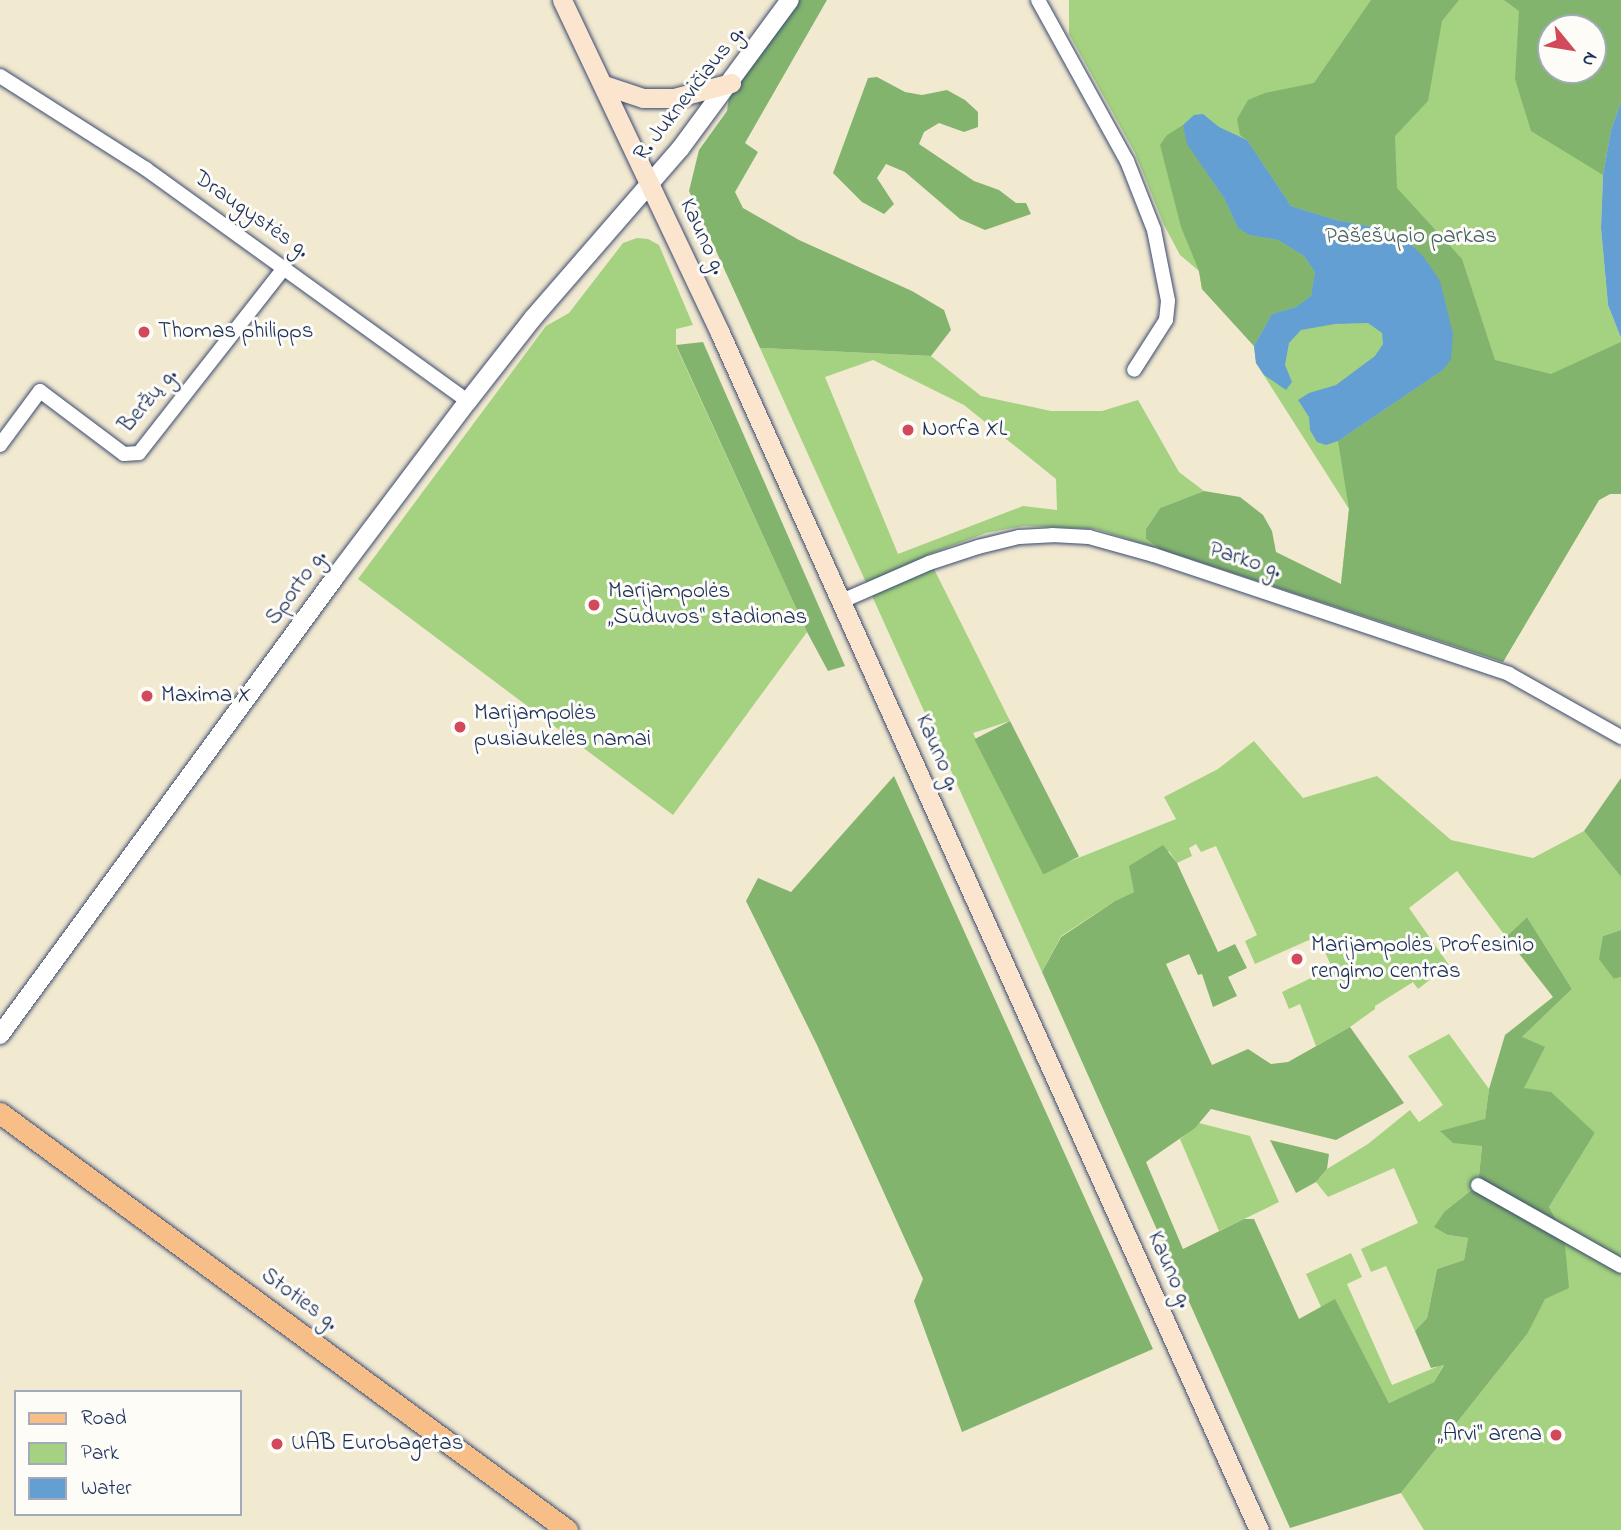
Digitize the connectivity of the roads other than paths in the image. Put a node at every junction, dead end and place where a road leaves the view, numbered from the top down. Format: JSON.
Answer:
{"nodes":[{"id":1,"x":562,"y":0,"type":"edge"},
{"id":2,"x":790,"y":0,"type":"edge"},
{"id":3,"x":1038,"y":0,"type":"edge"},
{"id":4,"x":0,"y":76,"type":"edge"},
{"id":5,"x":731,"y":83,"type":"junction"},
{"id":6,"x":604,"y":85,"type":"junction"},
{"id":7,"x":651,"y":183,"type":"junction"},
{"id":8,"x":285,"y":267,"type":"junction"},
{"id":9,"x":1134,"y":370,"type":"dead end"},
{"id":10,"x":468,"y":401,"type":"junction"},
{"id":11,"x":0,"y":445,"type":"edge"},
{"id":12,"x":842,"y":601,"type":"junction"},
{"id":13,"x":1621,"y":737,"type":"edge"},
{"id":14,"x":27,"y":1000,"type":"junction"},
{"id":15,"x":0,"y":1016,"type":"edge"},
{"id":16,"x":0,"y":1035,"type":"edge"},
{"id":17,"x":0,"y":1113,"type":"edge"},
{"id":18,"x":0,"y":1130,"type":"edge"},
{"id":19,"x":26,"y":1132,"type":"junction"},
{"id":20,"x":1478,"y":1185,"type":"dead end"},
{"id":21,"x":1621,"y":1266,"type":"edge"},
{"id":22,"x":567,"y":1530,"type":"edge"},
{"id":23,"x":1259,"y":1530,"type":"edge"}],
"edges":[{"from":1,"to":6,"type":"main road","name":"Kauno g."},
{"from":2,"to":5,"type":"street","name":"R. Juknevičiaus g."},
{"from":3,"to":9,"type":"street"},
{"from":4,"to":8,"type":"street","name":"Draugystės g."},
{"from":5,"to":6,"type":"main road"},
{"from":5,"to":7,"type":"street","name":"R. Juknevičiaus g."},
{"from":6,"to":7,"type":"main road","name":"Kauno g."},
{"from":7,"to":10,"type":"street","name":"Sporto g."},
{"from":7,"to":12,"type":"main road","name":"Kauno g."},
{"from":8,"to":10,"type":"street","name":"Draugystės g."},
{"from":8,"to":11,"type":"street","name":"Beržų g."},
{"from":10,"to":14,"type":"street","name":"Sporto g."},
{"from":12,"to":13,"type":"street","name":"Parko g."},
{"from":12,"to":23,"type":"main road","name":"Kauno g."},
{"from":14,"to":15,"type":"street"},
{"from":14,"to":16,"type":"street","name":"Sporto g."},
{"from":17,"to":19,"type":"main road","name":"Stoties g."},
{"from":18,"to":19,"type":"street"},
{"from":19,"to":22,"type":"main road","name":"Stoties g."},
{"from":20,"to":21,"type":"street"}]}
